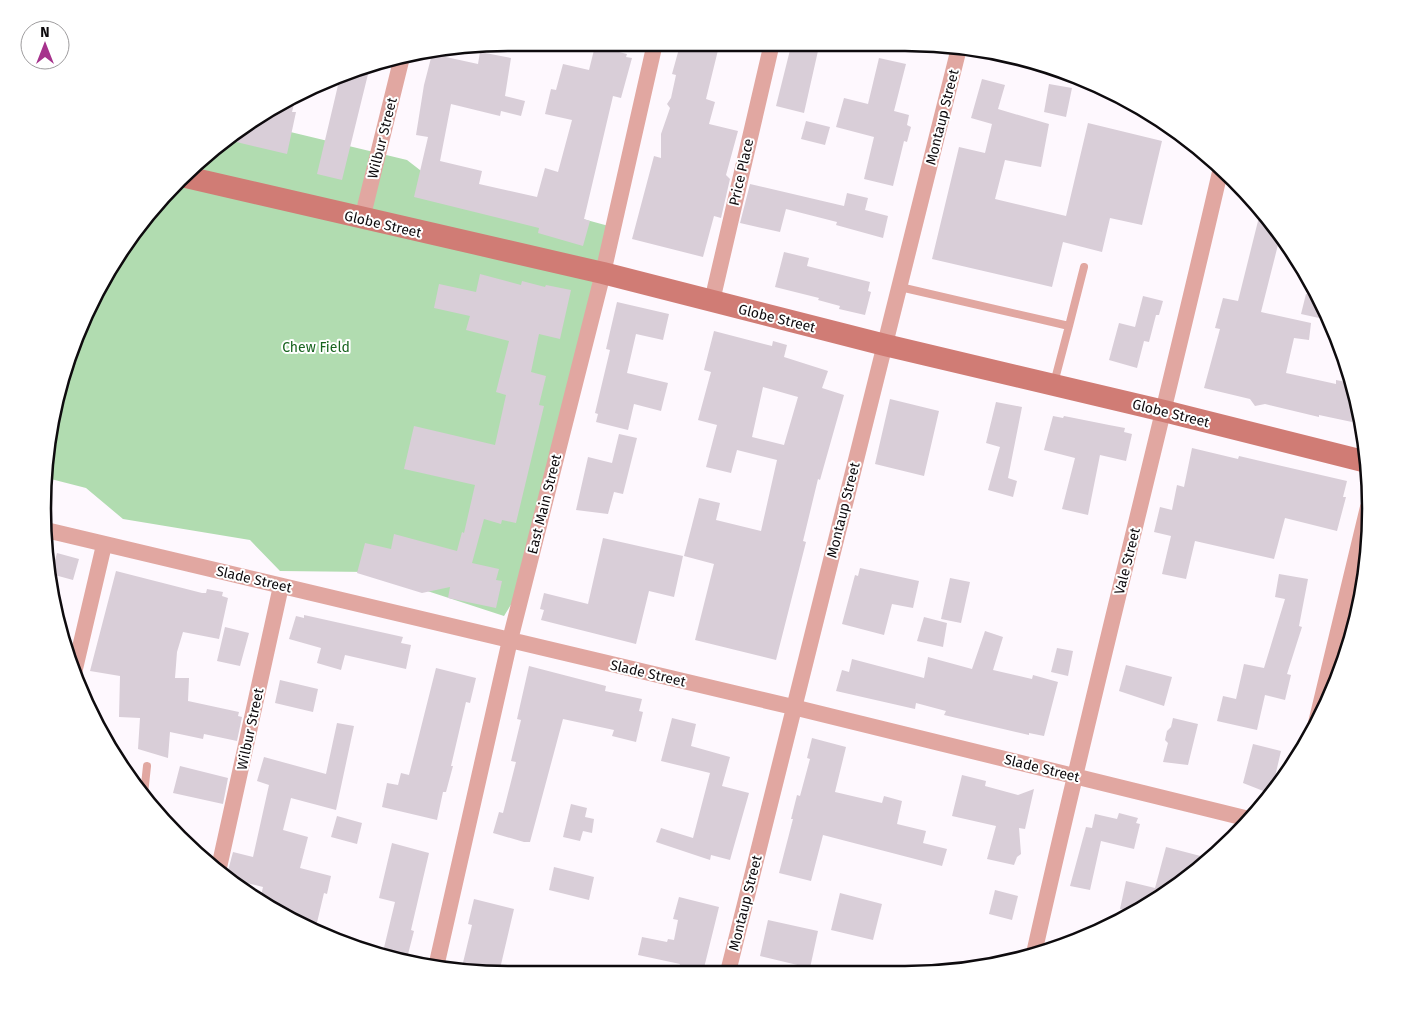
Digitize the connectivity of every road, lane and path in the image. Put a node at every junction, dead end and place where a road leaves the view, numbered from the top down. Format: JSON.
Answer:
{"nodes":[{"id":1,"x":654,"y":51,"type":"edge"},
{"id":2,"x":770,"y":51,"type":"edge"},
{"id":3,"x":957,"y":54,"type":"edge"},
{"id":4,"x":400,"y":65,"type":"edge"},
{"id":5,"x":1219,"y":177,"type":"edge"},
{"id":6,"x":192,"y":178,"type":"edge"},
{"id":7,"x":362,"y":219,"type":"junction"},
{"id":8,"x":1084,"y":267,"type":"dead end"},
{"id":9,"x":603,"y":273,"type":"junction"},
{"id":10,"x":900,"y":287,"type":"junction"},
{"id":11,"x":712,"y":302,"type":"junction"},
{"id":12,"x":1069,"y":326,"type":"junction"},
{"id":13,"x":886,"y":346,"type":"junction"},
{"id":14,"x":1053,"y":385,"type":"junction"},
{"id":15,"x":1164,"y":411,"type":"junction"},
{"id":16,"x":1359,"y":460,"type":"edge"},
{"id":17,"x":52,"y":531,"type":"edge"},
{"id":18,"x":1361,"y":536,"type":"edge"},
{"id":19,"x":104,"y":545,"type":"junction"},
{"id":20,"x":281,"y":586,"type":"junction"},
{"id":21,"x":510,"y":640,"type":"junction"},
{"id":22,"x":77,"y":659,"type":"edge"},
{"id":23,"x":1324,"y":690,"type":"edge"},
{"id":24,"x":793,"y":707,"type":"junction"},
{"id":25,"x":146,"y":766,"type":"dead end"},
{"id":26,"x":1074,"y":776,"type":"junction"},
{"id":27,"x":145,"y":785,"type":"edge"},
{"id":28,"x":1241,"y":817,"type":"edge"},
{"id":29,"x":220,"y":863,"type":"edge"},
{"id":30,"x":1036,"y":946,"type":"edge"},
{"id":31,"x":438,"y":960,"type":"edge"},
{"id":32,"x":729,"y":966,"type":"edge"}],
"edges":[{"from":1,"to":9,"type":"street","name":"East Main Street"},
{"from":2,"to":11,"type":"street","name":"Price Place"},
{"from":3,"to":10,"type":"street","name":"Montaup Street"},
{"from":4,"to":7,"type":"street","name":"Wilbur Street"},
{"from":5,"to":15,"type":"street","name":"Vale Street"},
{"from":6,"to":7,"type":"main road","name":"Globe Street"},
{"from":7,"to":9,"type":"main road","name":"Globe Street"},
{"from":8,"to":12,"type":"lane"},
{"from":9,"to":11,"type":"main road","name":"Globe Street"},
{"from":9,"to":21,"type":"street","name":"East Main Street"},
{"from":10,"to":12,"type":"lane"},
{"from":10,"to":13,"type":"street","name":"Montaup Street"},
{"from":11,"to":13,"type":"main road","name":"Globe Street"},
{"from":12,"to":14,"type":"lane"},
{"from":13,"to":14,"type":"main road","name":"Globe Street"},
{"from":13,"to":24,"type":"street","name":"Montaup Street"},
{"from":14,"to":15,"type":"main road","name":"Globe Street"},
{"from":15,"to":16,"type":"main road","name":"Globe Street"},
{"from":15,"to":26,"type":"street","name":"Vale Street"},
{"from":17,"to":19,"type":"street","name":"Slade Street"},
{"from":18,"to":23,"type":"street"},
{"from":19,"to":20,"type":"street","name":"Slade Street"},
{"from":19,"to":22,"type":"street"},
{"from":20,"to":21,"type":"street","name":"Slade Street"},
{"from":20,"to":29,"type":"street","name":"Wilbur Street"},
{"from":21,"to":24,"type":"street","name":"Slade Street"},
{"from":21,"to":31,"type":"street","name":"East Main Street"},
{"from":24,"to":26,"type":"street","name":"Slade Street"},
{"from":24,"to":32,"type":"street","name":"Montaup Street"},
{"from":25,"to":27,"type":"lane"},
{"from":26,"to":28,"type":"street","name":"Slade Street"},
{"from":26,"to":30,"type":"street","name":"Vale Street"}]}
